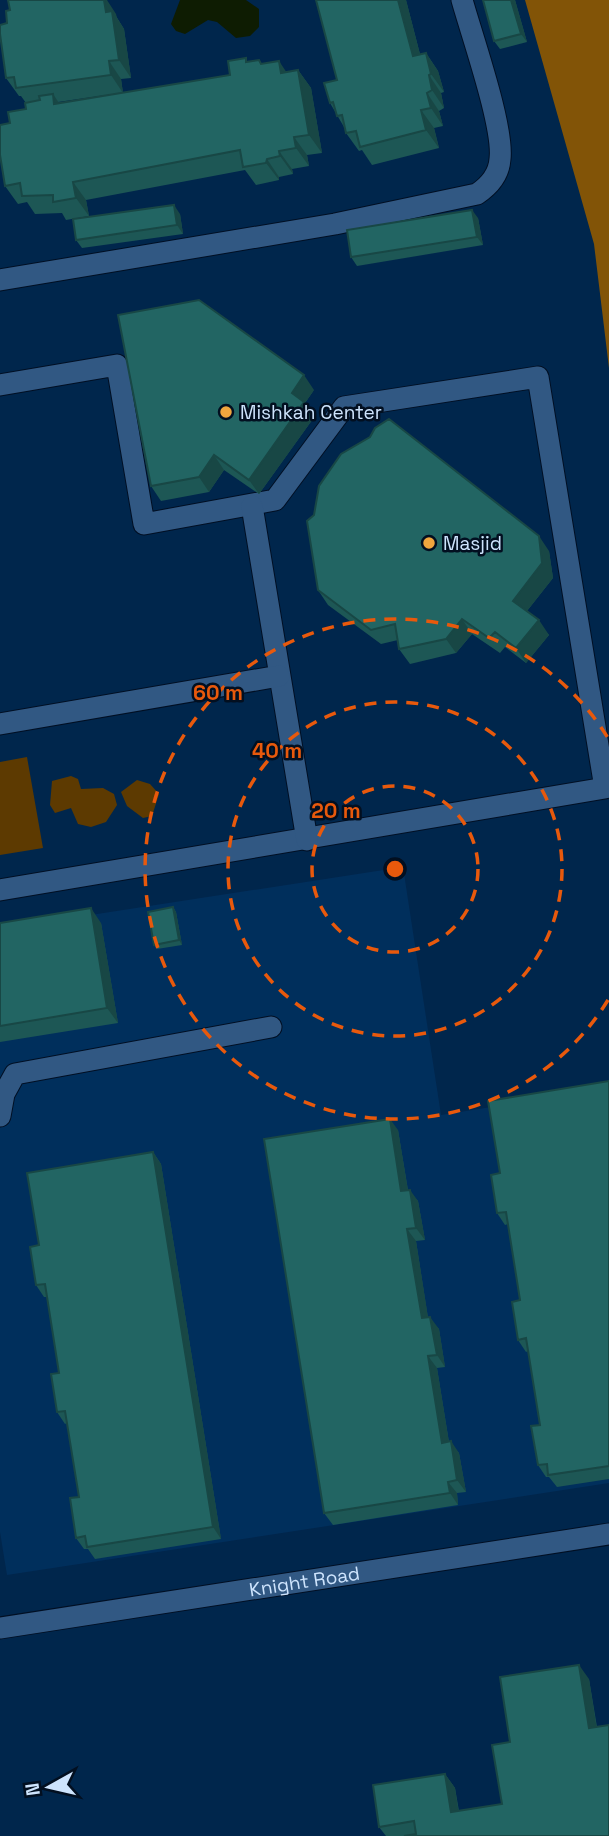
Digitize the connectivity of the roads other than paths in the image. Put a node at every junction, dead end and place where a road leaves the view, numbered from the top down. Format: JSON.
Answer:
{"nodes":[{"id":1,"x":462,"y":0,"type":"edge"},
{"id":2,"x":0,"y":280,"type":"edge"},
{"id":3,"x":0,"y":385,"type":"edge"},
{"id":4,"x":252,"y":506,"type":"junction"},
{"id":5,"x":279,"y":676,"type":"junction"},
{"id":6,"x":0,"y":724,"type":"edge"},
{"id":7,"x":307,"y":840,"type":"junction"},
{"id":8,"x":0,"y":890,"type":"edge"},
{"id":9,"x":271,"y":1027,"type":"dead end"},
{"id":10,"x":0,"y":1116,"type":"edge"},
{"id":11,"x":609,"y":1534,"type":"edge"},
{"id":12,"x":0,"y":1628,"type":"edge"}],
"edges":[{"from":1,"to":2,"type":"street"},
{"from":3,"to":4,"type":"street"},
{"from":4,"to":5,"type":"street"},
{"from":4,"to":7,"type":"street"},
{"from":5,"to":6,"type":"street"},
{"from":5,"to":7,"type":"street"},
{"from":7,"to":8,"type":"street"},
{"from":9,"to":10,"type":"street"},
{"from":11,"to":12,"type":"street","name":"Knight Road"}]}
